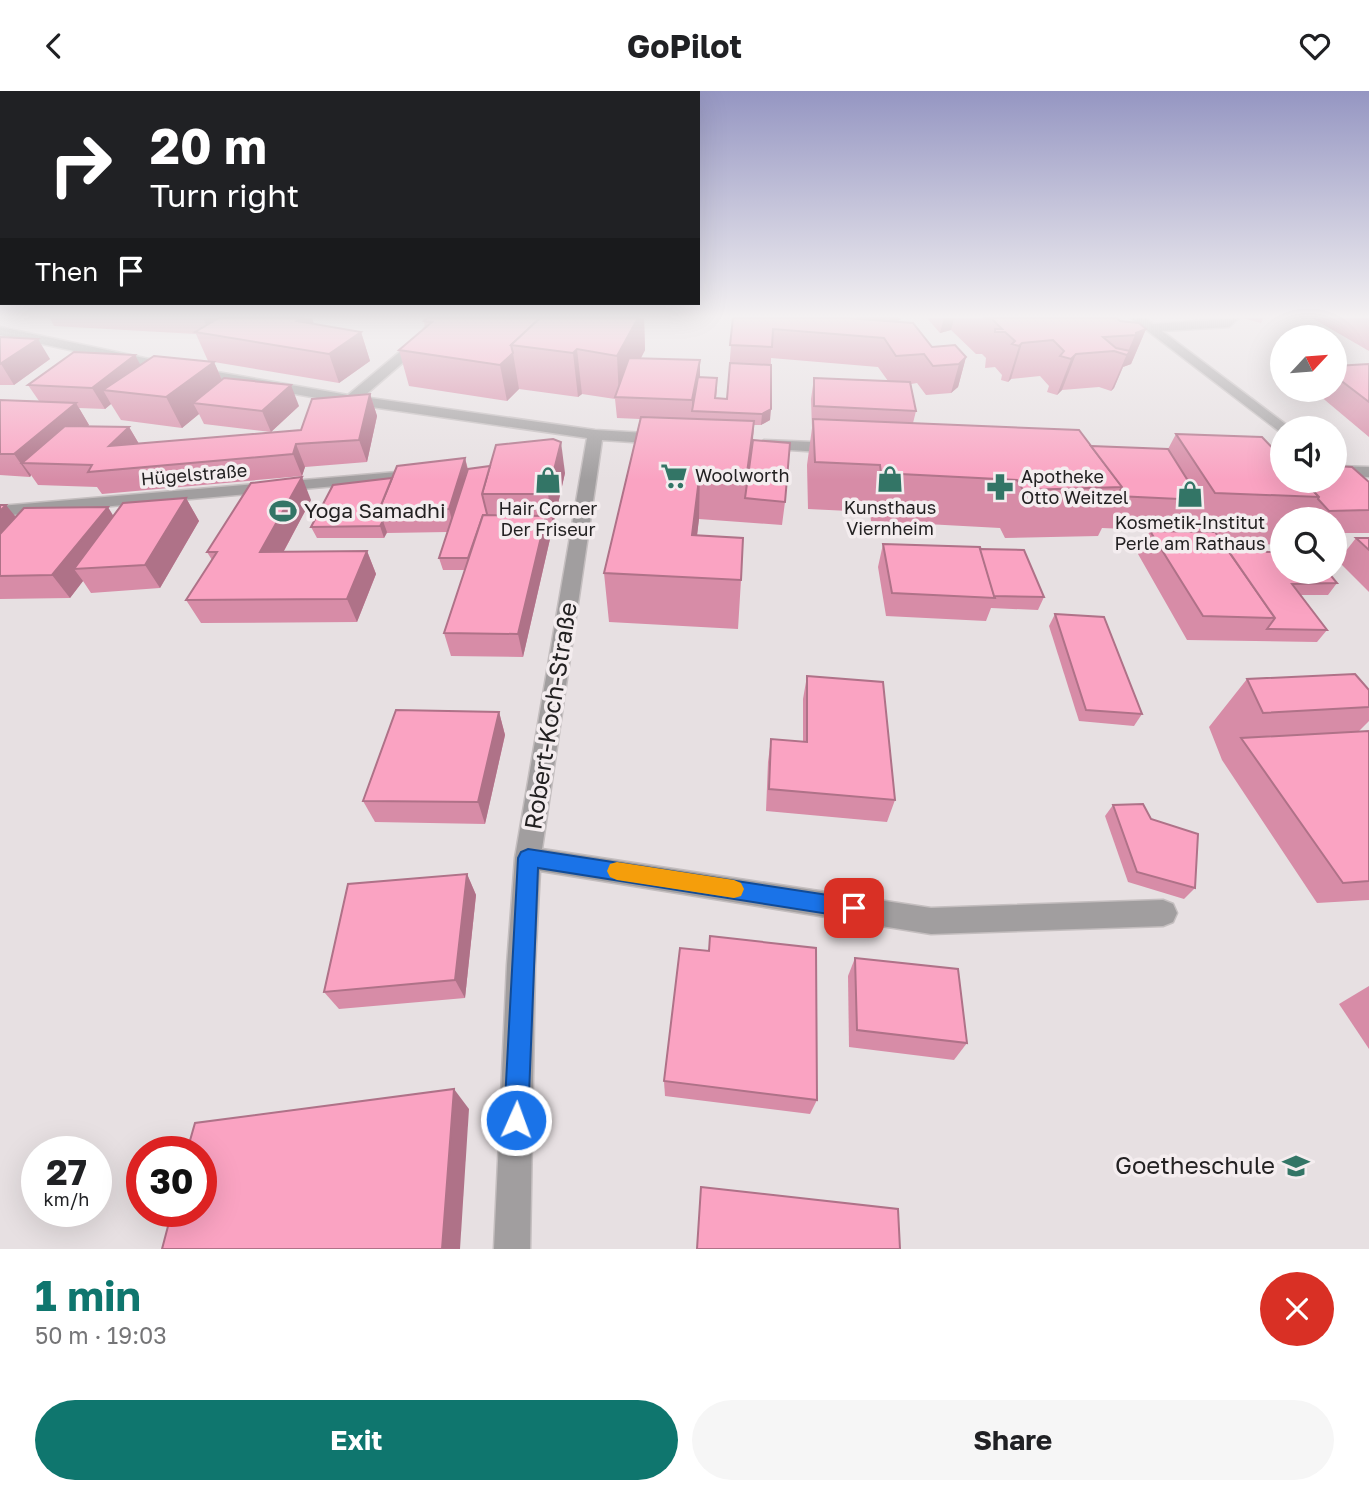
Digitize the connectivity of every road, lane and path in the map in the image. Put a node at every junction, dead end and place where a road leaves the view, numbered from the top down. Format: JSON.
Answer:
{"nodes":[{"id":1,"x":194,"y":372,"type":"edge"},
{"id":2,"x":384,"y":372,"type":"edge"},
{"id":3,"x":1209,"y":372,"type":"edge"},
{"id":4,"x":351,"y":400,"type":"junction"},
{"id":5,"x":1270,"y":418,"type":"edge"},
{"id":6,"x":594,"y":435,"type":"junction"},
{"id":7,"x":682,"y":440,"type":"edge"},
{"id":8,"x":746,"y":444,"type":"edge"},
{"id":9,"x":559,"y":449,"type":"edge"},
{"id":10,"x":855,"y":449,"type":"edge"},
{"id":11,"x":1347,"y":471,"type":"edge"},
{"id":12,"x":1369,"y":472,"type":"edge"},
{"id":13,"x":433,"y":474,"type":"edge"},
{"id":14,"x":1347,"y":478,"type":"edge"},
{"id":15,"x":1360,"y":488,"type":"edge"},
{"id":16,"x":0,"y":511,"type":"edge"},
{"id":17,"x":528,"y":858,"type":"junction"},
{"id":18,"x":1163,"y":913,"type":"dead end"},
{"id":19,"x":512,"y":1249,"type":"edge"}],
"edges":[{"from":1,"to":4,"type":"street"},
{"from":2,"to":4,"type":"street"},
{"from":3,"to":5,"type":"street"},
{"from":4,"to":6,"type":"street"},
{"from":6,"to":7,"type":"street"},
{"from":6,"to":9,"type":"street"},
{"from":6,"to":17,"type":"street","name":"Robert-Koch-Straße"},
{"from":8,"to":10,"type":"street"},
{"from":11,"to":12,"type":"street"},
{"from":13,"to":16,"type":"street","name":"Hügelstraße"},
{"from":14,"to":15,"type":"street"},
{"from":17,"to":18,"type":"street"},
{"from":17,"to":19,"type":"street","name":"Robert-Koch-Straße"}]}
